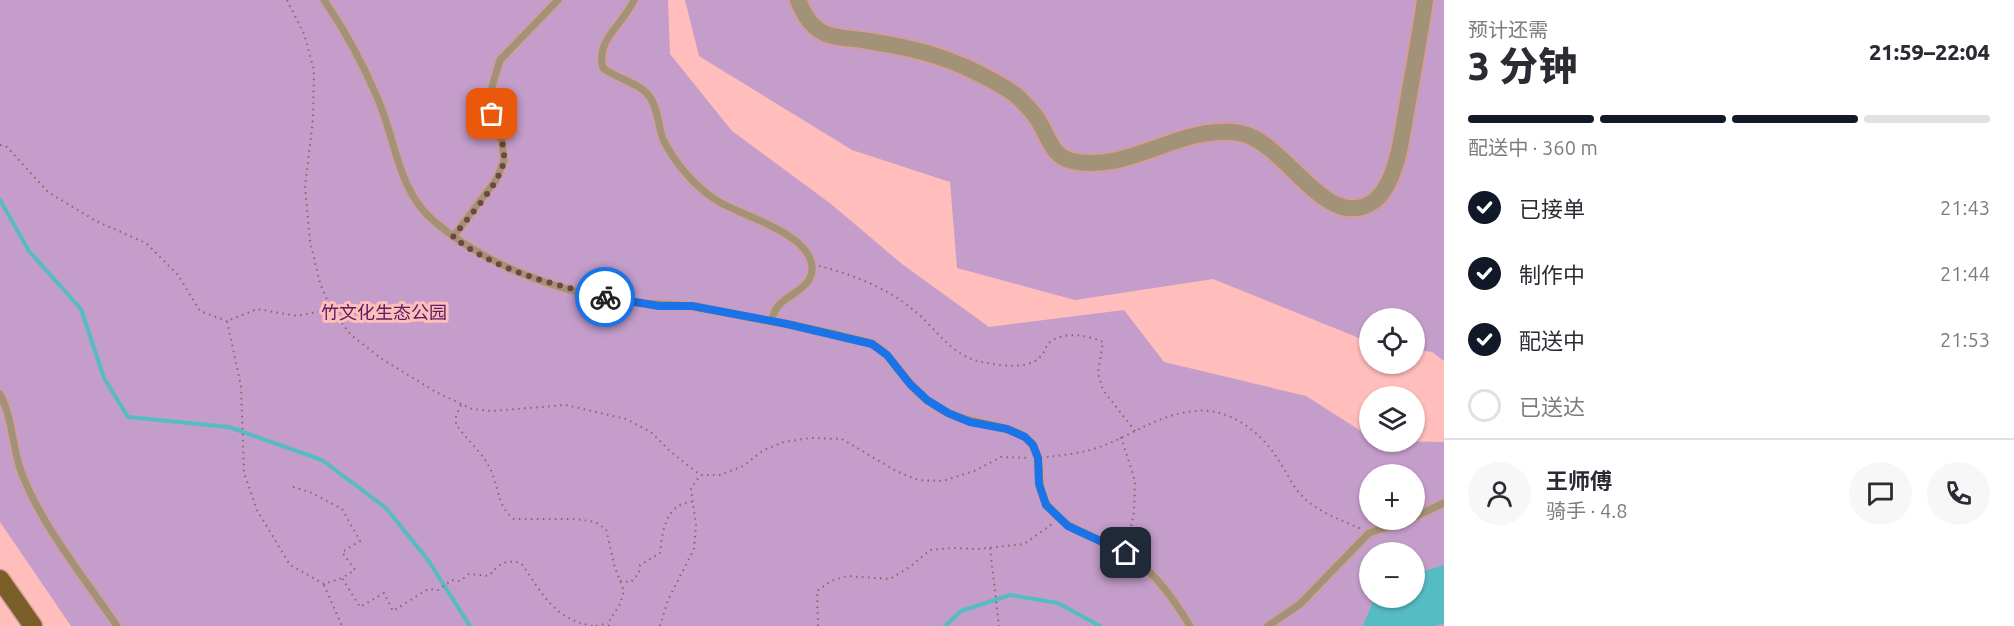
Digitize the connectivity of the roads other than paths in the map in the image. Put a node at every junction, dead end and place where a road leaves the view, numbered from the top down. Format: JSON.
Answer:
{"nodes":[{"id":1,"x":324,"y":0,"type":"edge"},
{"id":2,"x":558,"y":0,"type":"edge"},
{"id":3,"x":634,"y":0,"type":"edge"},
{"id":4,"x":798,"y":0,"type":"edge"},
{"id":5,"x":1425,"y":0,"type":"edge"},
{"id":6,"x":453,"y":237,"type":"junction"},
{"id":7,"x":771,"y":321,"type":"junction"},
{"id":8,"x":0,"y":394,"type":"edge"},
{"id":9,"x":1444,"y":503,"type":"edge"},
{"id":10,"x":1425,"y":512,"type":"edge"},
{"id":11,"x":1378,"y":530,"type":"edge"},
{"id":12,"x":0,"y":579,"type":"edge"},
{"id":13,"x":33,"y":626,"type":"edge"},
{"id":14,"x":117,"y":626,"type":"edge"},
{"id":15,"x":1190,"y":626,"type":"edge"},
{"id":16,"x":1268,"y":626,"type":"edge"}],
"edges":[{"from":1,"to":6,"type":"lane"},
{"from":2,"to":6,"type":"lane"},
{"from":3,"to":7,"type":"lane"},
{"from":4,"to":5,"type":"street"},
{"from":6,"to":7,"type":"lane"},
{"from":7,"to":15,"type":"lane"},
{"from":8,"to":14,"type":"lane"},
{"from":9,"to":10,"type":"lane"},
{"from":11,"to":16,"type":"lane"},
{"from":12,"to":13,"type":"main road"}]}
